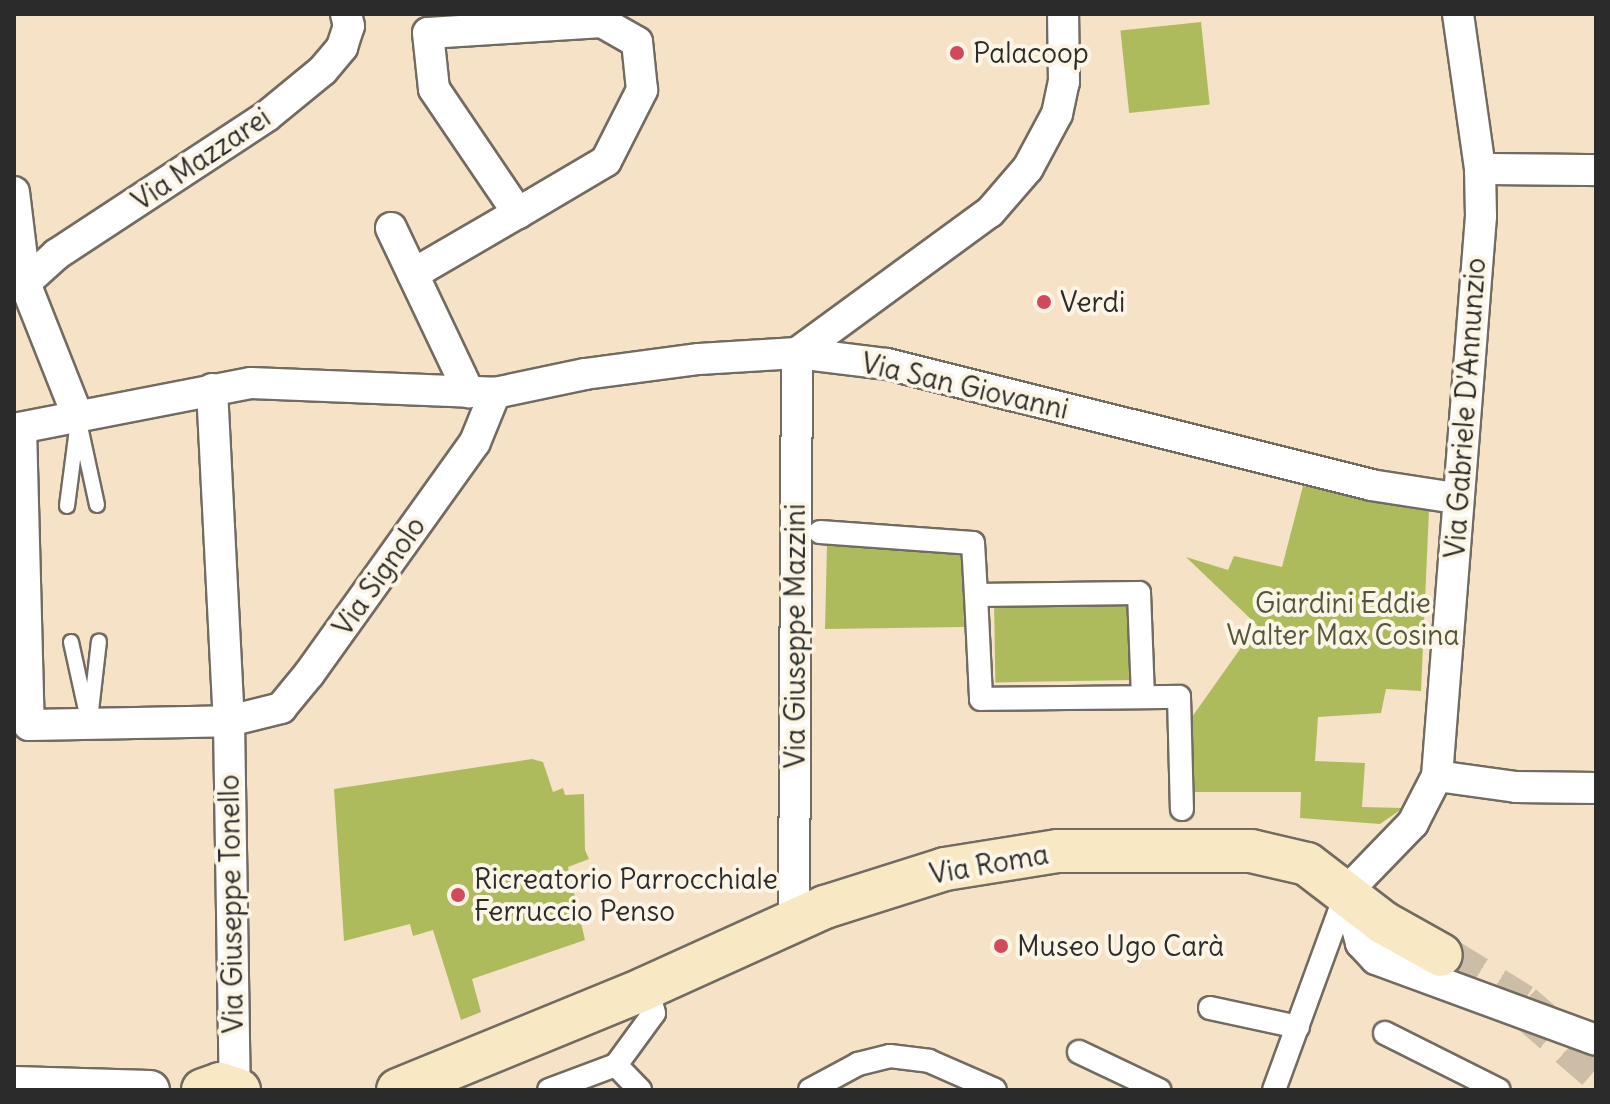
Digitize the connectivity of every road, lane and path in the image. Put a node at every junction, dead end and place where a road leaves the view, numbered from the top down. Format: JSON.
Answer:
{"nodes":[{"id":1,"x":346,"y":14,"type":"edge"},
{"id":2,"x":1063,"y":14,"type":"edge"},
{"id":3,"x":1458,"y":14,"type":"edge"},
{"id":4,"x":492,"y":22,"type":"edge"},
{"id":5,"x":1480,"y":169,"type":"junction"},
{"id":6,"x":1596,"y":170,"type":"edge"},
{"id":7,"x":14,"y":192,"type":"edge"},
{"id":8,"x":518,"y":213,"type":"junction"},
{"id":9,"x":391,"y":228,"type":"dead end"},
{"id":10,"x":413,"y":274,"type":"junction"},
{"id":11,"x":25,"y":283,"type":"junction"},
{"id":12,"x":797,"y":353,"type":"junction"},
{"id":13,"x":212,"y":389,"type":"junction"},
{"id":14,"x":482,"y":392,"type":"junction"},
{"id":15,"x":78,"y":417,"type":"junction"},
{"id":16,"x":18,"y":428,"type":"edge"},
{"id":17,"x":1455,"y":498,"type":"junction"},
{"id":18,"x":97,"y":505,"type":"dead end"},
{"id":19,"x":67,"y":506,"type":"dead end"},
{"id":20,"x":820,"y":532,"type":"dead end"},
{"id":21,"x":976,"y":595,"type":"junction"},
{"id":22,"x":99,"y":641,"type":"dead end"},
{"id":23,"x":71,"y":642,"type":"dead end"},
{"id":24,"x":1143,"y":697,"type":"junction"},
{"id":25,"x":229,"y":721,"type":"junction"},
{"id":26,"x":89,"y":724,"type":"junction"},
{"id":27,"x":21,"y":726,"type":"edge"},
{"id":28,"x":1432,"y":788,"type":"junction"},
{"id":29,"x":1596,"y":788,"type":"edge"},
{"id":30,"x":1182,"y":809,"type":"dead end"},
{"id":31,"x":1347,"y":891,"type":"junction"},
{"id":32,"x":794,"y":918,"type":"junction"},
{"id":33,"x":1441,"y":955,"type":"tunnel mouth"},
{"id":34,"x":648,"y":996,"type":"junction"},
{"id":35,"x":1210,"y":1008,"type":"dead end"},
{"id":36,"x":1298,"y":1027,"type":"junction"},
{"id":37,"x":1385,"y":1033,"type":"dead end"},
{"id":38,"x":1596,"y":1040,"type":"edge"},
{"id":39,"x":1079,"y":1052,"type":"dead end"},
{"id":40,"x":616,"y":1065,"type":"junction"},
{"id":41,"x":1473,"y":1083,"type":"edge"},
{"id":42,"x":14,"y":1086,"type":"edge"},
{"id":43,"x":560,"y":1088,"type":"edge"},
{"id":44,"x":226,"y":1089,"type":"edge"},
{"id":45,"x":392,"y":1089,"type":"edge"},
{"id":46,"x":150,"y":1090,"type":"edge"},
{"id":47,"x":640,"y":1090,"type":"edge"},
{"id":48,"x":810,"y":1090,"type":"edge"},
{"id":49,"x":995,"y":1090,"type":"edge"},
{"id":50,"x":1159,"y":1090,"type":"edge"},
{"id":51,"x":1274,"y":1090,"type":"edge"},
{"id":52,"x":1499,"y":1090,"type":"edge"}],
"edges":[{"from":1,"to":11,"type":"street","name":"Via Mazzarei"},
{"from":2,"to":12,"type":"street"},
{"from":3,"to":5,"type":"street","name":"Via Gabriele D'Annunzio"},
{"from":4,"to":8,"type":"street"},
{"from":4,"to":8,"type":"street"},
{"from":5,"to":6,"type":"street"},
{"from":5,"to":17,"type":"street","name":"Via Gabriele D'Annunzio"},
{"from":7,"to":11,"type":"street"},
{"from":8,"to":10,"type":"street"},
{"from":9,"to":10,"type":"street"},
{"from":10,"to":14,"type":"street"},
{"from":11,"to":15,"type":"street"},
{"from":12,"to":14,"type":"street","name":"Via San Giovanni"},
{"from":12,"to":17,"type":"street","name":"Via San Giovanni"},
{"from":12,"to":32,"type":"street","name":"Via Giuseppe Mazzini"},
{"from":13,"to":14,"type":"street","name":"Via San Giovanni"},
{"from":13,"to":15,"type":"street","name":"Via San Giovanni"},
{"from":13,"to":25,"type":"street","name":"Via Giuseppe Tonello"},
{"from":14,"to":25,"type":"street","name":"Via Signolo"},
{"from":15,"to":16,"type":"street","name":"Via San Giovanni"},
{"from":15,"to":18,"type":"lane"},
{"from":15,"to":19,"type":"lane"},
{"from":16,"to":27,"type":"street"},
{"from":17,"to":28,"type":"street","name":"Via Gabriele D'Annunzio"},
{"from":20,"to":21,"type":"street"},
{"from":21,"to":24,"type":"street"},
{"from":21,"to":24,"type":"street"},
{"from":22,"to":26,"type":"lane"},
{"from":23,"to":26,"type":"lane"},
{"from":24,"to":30,"type":"street"},
{"from":25,"to":26,"type":"street","name":"Via Signolo"},
{"from":25,"to":44,"type":"street","name":"Via Giuseppe Tonello"},
{"from":26,"to":27,"type":"street","name":"Via Signolo"},
{"from":28,"to":29,"type":"street"},
{"from":28,"to":31,"type":"street"},
{"from":31,"to":32,"type":"main road","name":"Via Roma"},
{"from":31,"to":33,"type":"main road","name":"Via Roma"},
{"from":31,"to":36,"type":"street"},
{"from":31,"to":38,"type":"street"},
{"from":32,"to":34,"type":"main road","name":"Via Roma"},
{"from":34,"to":40,"type":"street"},
{"from":34,"to":45,"type":"main road","name":"Via Roma"},
{"from":35,"to":36,"type":"street"},
{"from":36,"to":51,"type":"street"},
{"from":37,"to":41,"type":"street"},
{"from":39,"to":50,"type":"street"},
{"from":40,"to":43,"type":"street"},
{"from":40,"to":47,"type":"street"},
{"from":41,"to":52,"type":"street"},
{"from":42,"to":46,"type":"street"},
{"from":48,"to":49,"type":"street"}]}
